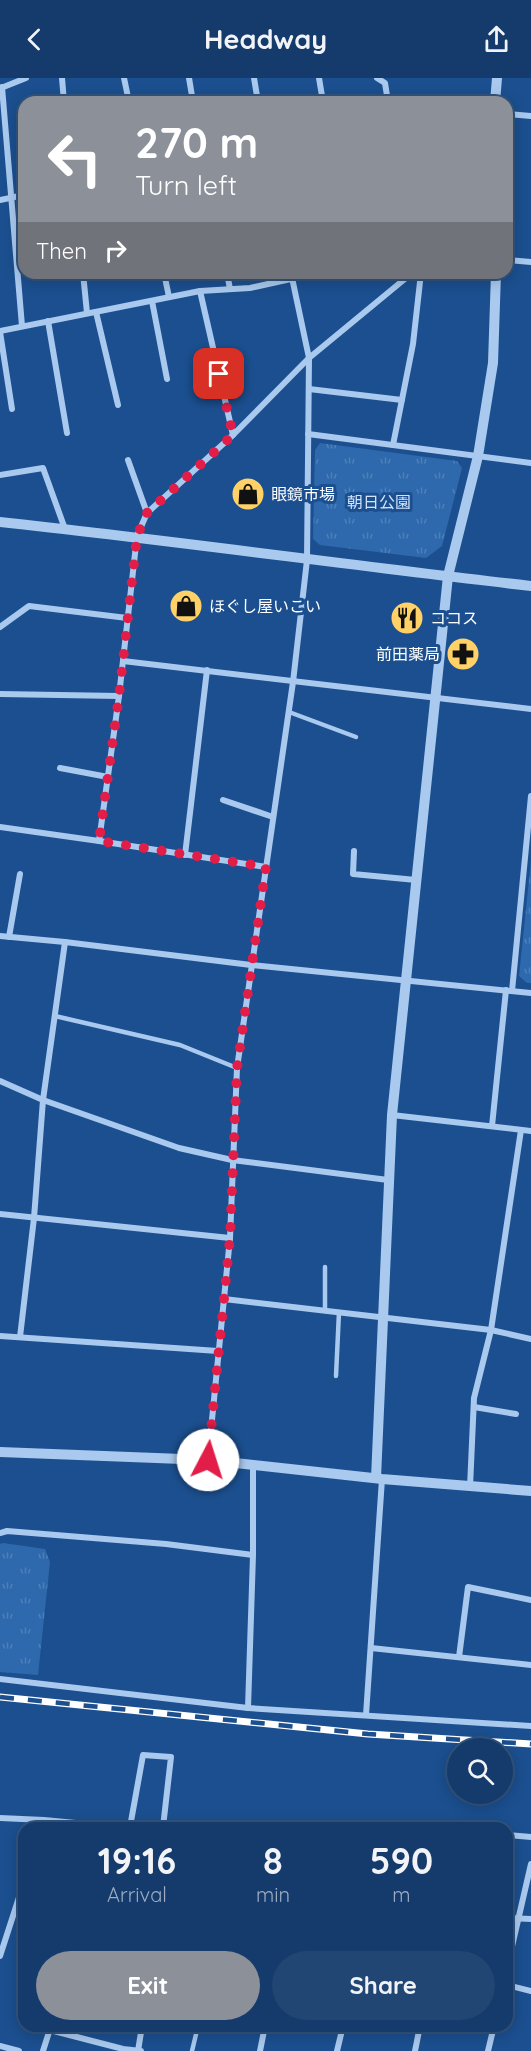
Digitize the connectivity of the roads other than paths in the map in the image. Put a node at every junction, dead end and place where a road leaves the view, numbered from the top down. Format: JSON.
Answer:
{"nodes":[{"id":1,"x":26,"y":78,"type":"edge"},
{"id":2,"x":62,"y":78,"type":"edge"},
{"id":3,"x":124,"y":78,"type":"edge"},
{"id":4,"x":189,"y":78,"type":"edge"},
{"id":5,"x":254,"y":78,"type":"edge"},
{"id":6,"x":319,"y":78,"type":"edge"},
{"id":7,"x":377,"y":78,"type":"edge"},
{"id":8,"x":497,"y":78,"type":"edge"},
{"id":9,"x":1,"y":87,"type":"edge"},
{"id":10,"x":64,"y":96,"type":"edge"},
{"id":11,"x":128,"y":96,"type":"edge"},
{"id":12,"x":193,"y":96,"type":"edge"},
{"id":13,"x":257,"y":96,"type":"edge"},
{"id":14,"x":322,"y":96,"type":"edge"},
{"id":15,"x":387,"y":96,"type":"edge"},
{"id":16,"x":496,"y":96,"type":"edge"},
{"id":17,"x":513,"y":114,"type":"edge"},
{"id":18,"x":531,"y":116,"type":"edge"},
{"id":19,"x":18,"y":196,"type":"edge"},
{"id":20,"x":10,"y":198,"type":"junction"},
{"id":21,"x":0,"y":200,"type":"edge"},
{"id":22,"x":513,"y":260,"type":"edge"},
{"id":23,"x":531,"y":262,"type":"edge"},
{"id":24,"x":84,"y":279,"type":"edge"},
{"id":25,"x":165,"y":279,"type":"edge"},
{"id":26,"x":228,"y":279,"type":"edge"},
{"id":27,"x":281,"y":279,"type":"edge"},
{"id":28,"x":292,"y":279,"type":"edge"},
{"id":29,"x":401,"y":279,"type":"edge"},
{"id":30,"x":420,"y":279,"type":"edge"},
{"id":31,"x":496,"y":279,"type":"edge"},
{"id":32,"x":230,"y":289,"type":"junction"},
{"id":33,"x":200,"y":291,"type":"junction"},
{"id":34,"x":168,"y":297,"type":"junction"},
{"id":35,"x":152,"y":301,"type":"junction"},
{"id":36,"x":96,"y":312,"type":"junction"},
{"id":37,"x":87,"y":313,"type":"junction"},
{"id":38,"x":48,"y":321,"type":"junction"},
{"id":39,"x":22,"y":326,"type":"junction"},
{"id":40,"x":0,"y":332,"type":"edge"},
{"id":41,"x":309,"y":358,"type":"junction"},
{"id":42,"x":166,"y":379,"type":"dead end"},
{"id":43,"x":309,"y":389,"type":"junction"},
{"id":44,"x":402,"y":400,"type":"junction"},
{"id":45,"x":118,"y":405,"type":"dead end"},
{"id":46,"x":12,"y":409,"type":"dead end"},
{"id":47,"x":67,"y":434,"type":"dead end"},
{"id":48,"x":308,"y":434,"type":"junction"},
{"id":49,"x":233,"y":435,"type":"junction"},
{"id":50,"x":393,"y":445,"type":"junction"},
{"id":51,"x":478,"y":456,"type":"junction"},
{"id":52,"x":128,"y":460,"type":"dead end"},
{"id":53,"x":531,"y":463,"type":"edge"},
{"id":54,"x":0,"y":475,"type":"edge"},
{"id":55,"x":147,"y":513,"type":"junction"},
{"id":56,"x":0,"y":522,"type":"edge"},
{"id":57,"x":65,"y":529,"type":"junction"},
{"id":58,"x":137,"y":536,"type":"junction"},
{"id":59,"x":308,"y":560,"type":"junction"},
{"id":60,"x":448,"y":576,"type":"junction"},
{"id":61,"x":531,"y":586,"type":"edge"},
{"id":62,"x":128,"y":618,"type":"junction"},
{"id":63,"x":0,"y":627,"type":"edge"},
{"id":64,"x":123,"y":661,"type":"junction"},
{"id":65,"x":207,"y":670,"type":"junction"},
{"id":66,"x":293,"y":681,"type":"junction"},
{"id":67,"x":0,"y":694,"type":"edge"},
{"id":68,"x":119,"y":696,"type":"junction"},
{"id":69,"x":435,"y":697,"type":"junction"},
{"id":70,"x":531,"y":709,"type":"edge"},
{"id":71,"x":289,"y":712,"type":"junction"},
{"id":72,"x":356,"y":737,"type":"dead end"},
{"id":73,"x":60,"y":768,"type":"dead end"},
{"id":74,"x":108,"y":777,"type":"junction"},
{"id":75,"x":531,"y":796,"type":"edge"},
{"id":76,"x":223,"y":800,"type":"dead end"},
{"id":77,"x":273,"y":817,"type":"junction"},
{"id":78,"x":530,"y":820,"type":"edge"},
{"id":79,"x":0,"y":827,"type":"edge"},
{"id":80,"x":99,"y":841,"type":"junction"},
{"id":81,"x":354,"y":851,"type":"dead end"},
{"id":82,"x":185,"y":855,"type":"junction"},
{"id":83,"x":266,"y":867,"type":"junction"},
{"id":84,"x":20,"y":874,"type":"dead end"},
{"id":85,"x":416,"y":880,"type":"junction"},
{"id":86,"x":0,"y":936,"type":"edge"},
{"id":87,"x":9,"y":937,"type":"junction"},
{"id":88,"x":65,"y":942,"type":"junction"},
{"id":89,"x":251,"y":964,"type":"junction"},
{"id":90,"x":405,"y":979,"type":"junction"},
{"id":91,"x":509,"y":990,"type":"junction"},
{"id":92,"x":531,"y":993,"type":"edge"},
{"id":93,"x":55,"y":1016,"type":"junction"},
{"id":94,"x":237,"y":1068,"type":"junction"},
{"id":95,"x":0,"y":1081,"type":"edge"},
{"id":96,"x":43,"y":1100,"type":"junction"},
{"id":97,"x":392,"y":1115,"type":"junction"},
{"id":98,"x":492,"y":1126,"type":"junction"},
{"id":99,"x":521,"y":1130,"type":"junction"},
{"id":100,"x":531,"y":1131,"type":"edge"},
{"id":101,"x":232,"y":1160,"type":"junction"},
{"id":102,"x":388,"y":1180,"type":"junction"},
{"id":103,"x":0,"y":1214,"type":"edge"},
{"id":104,"x":34,"y":1218,"type":"junction"},
{"id":105,"x":230,"y":1238,"type":"junction"},
{"id":106,"x":325,"y":1267,"type":"dead end"},
{"id":107,"x":224,"y":1299,"type":"junction"},
{"id":108,"x":325,"y":1311,"type":"junction"},
{"id":109,"x":339,"y":1312,"type":"junction"},
{"id":110,"x":382,"y":1318,"type":"junction"},
{"id":111,"x":491,"y":1330,"type":"junction"},
{"id":112,"x":0,"y":1336,"type":"edge"},
{"id":113,"x":20,"y":1337,"type":"junction"},
{"id":114,"x":531,"y":1339,"type":"edge"},
{"id":115,"x":218,"y":1350,"type":"junction"},
{"id":116,"x":336,"y":1377,"type":"dead end"},
{"id":117,"x":474,"y":1407,"type":"junction"},
{"id":118,"x":516,"y":1414,"type":"dead end"},
{"id":119,"x":0,"y":1452,"type":"edge"},
{"id":120,"x":208,"y":1460,"type":"junction"},
{"id":121,"x":253,"y":1465,"type":"junction"},
{"id":122,"x":379,"y":1479,"type":"junction"},
{"id":123,"x":470,"y":1487,"type":"junction"},
{"id":124,"x":531,"y":1491,"type":"edge"},
{"id":125,"x":0,"y":1533,"type":"edge"},
{"id":126,"x":253,"y":1556,"type":"junction"},
{"id":127,"x":531,"y":1600,"type":"edge"},
{"id":128,"x":370,"y":1648,"type":"junction"},
{"id":129,"x":459,"y":1657,"type":"junction"},
{"id":130,"x":531,"y":1665,"type":"edge"},
{"id":131,"x":0,"y":1679,"type":"edge"},
{"id":132,"x":248,"y":1708,"type":"junction"},
{"id":133,"x":366,"y":1715,"type":"junction"},
{"id":134,"x":531,"y":1725,"type":"edge"},
{"id":135,"x":0,"y":1818,"type":"edge"},
{"id":136,"x":44,"y":1820,"type":"joint"},
{"id":137,"x":62,"y":1822,"type":"edge"},
{"id":138,"x":131,"y":1822,"type":"edge"},
{"id":139,"x":163,"y":1822,"type":"edge"},
{"id":140,"x":513,"y":1836,"type":"edge"},
{"id":141,"x":531,"y":1837,"type":"edge"},
{"id":142,"x":531,"y":1864,"type":"edge"},
{"id":143,"x":18,"y":1900,"type":"edge"},
{"id":144,"x":513,"y":1918,"type":"edge"},
{"id":145,"x":518,"y":1918,"type":"junction"},
{"id":146,"x":531,"y":1919,"type":"edge"},
{"id":147,"x":513,"y":1941,"type":"edge"},
{"id":148,"x":0,"y":1956,"type":"edge"},
{"id":149,"x":513,"y":1986,"type":"edge"},
{"id":150,"x":531,"y":1991,"type":"edge"},
{"id":151,"x":50,"y":2032,"type":"edge"},
{"id":152,"x":65,"y":2032,"type":"edge"},
{"id":153,"x":141,"y":2032,"type":"edge"},
{"id":154,"x":197,"y":2032,"type":"edge"},
{"id":155,"x":264,"y":2032,"type":"edge"},
{"id":156,"x":342,"y":2032,"type":"edge"},
{"id":157,"x":419,"y":2032,"type":"edge"},
{"id":158,"x":493,"y":2032,"type":"edge"},
{"id":159,"x":0,"y":2046,"type":"edge"},
{"id":160,"x":19,"y":2051,"type":"edge"},
{"id":161,"x":43,"y":2051,"type":"edge"},
{"id":162,"x":139,"y":2051,"type":"edge"},
{"id":163,"x":192,"y":2051,"type":"edge"},
{"id":164,"x":260,"y":2051,"type":"edge"},
{"id":165,"x":337,"y":2051,"type":"edge"},
{"id":166,"x":415,"y":2051,"type":"edge"},
{"id":167,"x":488,"y":2051,"type":"edge"}],
"edges":[{"from":1,"to":9,"type":"street"},
{"from":2,"to":10,"type":"street"},
{"from":3,"to":11,"type":"street"},
{"from":4,"to":12,"type":"street"},
{"from":5,"to":13,"type":"street"},
{"from":6,"to":14,"type":"street"},
{"from":7,"to":15,"type":"street"},
{"from":8,"to":16,"type":"street"},
{"from":9,"to":20,"type":"street"},
{"from":17,"to":18,"type":"street"},
{"from":19,"to":20,"type":"street"},
{"from":20,"to":21,"type":"street"},
{"from":20,"to":39,"type":"street"},
{"from":22,"to":23,"type":"street"},
{"from":24,"to":37,"type":"street"},
{"from":25,"to":34,"type":"street"},
{"from":26,"to":32,"type":"street"},
{"from":27,"to":32,"type":"street"},
{"from":28,"to":41,"type":"street"},
{"from":29,"to":41,"type":"street"},
{"from":30,"to":44,"type":"street"},
{"from":31,"to":51,"type":"street"},
{"from":32,"to":33,"type":"street"},
{"from":33,"to":34,"type":"street"},
{"from":33,"to":49,"type":"street"},
{"from":34,"to":35,"type":"street"},
{"from":35,"to":36,"type":"street"},
{"from":35,"to":42,"type":"street"},
{"from":36,"to":37,"type":"street"},
{"from":36,"to":45,"type":"street"},
{"from":37,"to":38,"type":"street"},
{"from":38,"to":39,"type":"street"},
{"from":38,"to":47,"type":"street"},
{"from":39,"to":40,"type":"street"},
{"from":40,"to":46,"type":"street"},
{"from":41,"to":43,"type":"street"},
{"from":41,"to":49,"type":"street"},
{"from":43,"to":44,"type":"street"},
{"from":43,"to":48,"type":"street"},
{"from":44,"to":50,"type":"street"},
{"from":48,"to":50,"type":"street"},
{"from":48,"to":59,"type":"street"},
{"from":49,"to":55,"type":"street"},
{"from":50,"to":51,"type":"street"},
{"from":51,"to":53,"type":"street"},
{"from":51,"to":60,"type":"street"},
{"from":52,"to":55,"type":"street"},
{"from":54,"to":57,"type":"street"},
{"from":55,"to":58,"type":"street"},
{"from":56,"to":57,"type":"street"},
{"from":57,"to":58,"type":"street"},
{"from":58,"to":59,"type":"street"},
{"from":58,"to":62,"type":"street"},
{"from":59,"to":60,"type":"street"},
{"from":59,"to":66,"type":"street"},
{"from":60,"to":61,"type":"street"},
{"from":60,"to":69,"type":"street"},
{"from":62,"to":63,"type":"street"},
{"from":62,"to":64,"type":"street"},
{"from":64,"to":65,"type":"street"},
{"from":64,"to":68,"type":"street"},
{"from":65,"to":66,"type":"street"},
{"from":65,"to":82,"type":"street"},
{"from":66,"to":69,"type":"street"},
{"from":66,"to":71,"type":"street"},
{"from":67,"to":68,"type":"street"},
{"from":68,"to":74,"type":"street"},
{"from":69,"to":70,"type":"street"},
{"from":69,"to":85,"type":"street"},
{"from":71,"to":72,"type":"lane"},
{"from":71,"to":77,"type":"street"},
{"from":73,"to":74,"type":"street"},
{"from":74,"to":80,"type":"street"},
{"from":75,"to":78,"type":"street"},
{"from":76,"to":77,"type":"street"},
{"from":77,"to":83,"type":"street"},
{"from":78,"to":91,"type":"street"},
{"from":79,"to":80,"type":"street"},
{"from":80,"to":82,"type":"street"},
{"from":81,"to":85,"type":"street"},
{"from":82,"to":83,"type":"street"},
{"from":83,"to":89,"type":"street"},
{"from":84,"to":87,"type":"street"},
{"from":85,"to":90,"type":"street"},
{"from":86,"to":87,"type":"street"},
{"from":87,"to":88,"type":"street"},
{"from":88,"to":89,"type":"street"},
{"from":88,"to":93,"type":"street"},
{"from":89,"to":90,"type":"street"},
{"from":89,"to":94,"type":"street"},
{"from":90,"to":91,"type":"street"},
{"from":90,"to":97,"type":"street"},
{"from":91,"to":92,"type":"street"},
{"from":91,"to":98,"type":"street"},
{"from":93,"to":94,"type":"lane"},
{"from":93,"to":96,"type":"street"},
{"from":94,"to":101,"type":"street"},
{"from":95,"to":96,"type":"street"},
{"from":96,"to":101,"type":"street"},
{"from":96,"to":104,"type":"street"},
{"from":97,"to":98,"type":"street"},
{"from":97,"to":102,"type":"street"},
{"from":98,"to":99,"type":"street"},
{"from":99,"to":100,"type":"street"},
{"from":99,"to":111,"type":"street"},
{"from":101,"to":102,"type":"street"},
{"from":101,"to":105,"type":"street"},
{"from":102,"to":110,"type":"street"},
{"from":103,"to":104,"type":"street"},
{"from":104,"to":105,"type":"street"},
{"from":104,"to":113,"type":"street"},
{"from":105,"to":107,"type":"street"},
{"from":106,"to":108,"type":"lane"},
{"from":107,"to":108,"type":"street"},
{"from":107,"to":115,"type":"street"},
{"from":108,"to":109,"type":"street"},
{"from":109,"to":110,"type":"street"},
{"from":109,"to":116,"type":"lane"},
{"from":110,"to":111,"type":"street"},
{"from":110,"to":122,"type":"street"},
{"from":111,"to":114,"type":"street"},
{"from":111,"to":117,"type":"street"},
{"from":112,"to":113,"type":"street"},
{"from":113,"to":115,"type":"street"},
{"from":115,"to":120,"type":"street"},
{"from":117,"to":118,"type":"street"},
{"from":117,"to":123,"type":"street"},
{"from":119,"to":120,"type":"street"},
{"from":120,"to":121,"type":"street"},
{"from":121,"to":122,"type":"street"},
{"from":121,"to":126,"type":"street"},
{"from":122,"to":123,"type":"street"},
{"from":122,"to":128,"type":"street"},
{"from":123,"to":124,"type":"street"},
{"from":125,"to":126,"type":"street"},
{"from":126,"to":132,"type":"street"},
{"from":127,"to":129,"type":"street"},
{"from":128,"to":129,"type":"street"},
{"from":128,"to":133,"type":"street"},
{"from":129,"to":130,"type":"street"},
{"from":131,"to":132,"type":"street"},
{"from":132,"to":133,"type":"street"},
{"from":133,"to":134,"type":"street"},
{"from":135,"to":136,"type":"street"},
{"from":136,"to":137,"type":"street"},
{"from":138,"to":139,"type":"street"},
{"from":140,"to":141,"type":"street"},
{"from":142,"to":145,"type":"street"},
{"from":143,"to":148,"type":"street"},
{"from":144,"to":145,"type":"street"},
{"from":145,"to":146,"type":"street"},
{"from":145,"to":147,"type":"street"},
{"from":149,"to":150,"type":"street"},
{"from":151,"to":161,"type":"street"},
{"from":152,"to":162,"type":"street"},
{"from":153,"to":162,"type":"street"},
{"from":154,"to":163,"type":"lane"},
{"from":155,"to":164,"type":"street"},
{"from":156,"to":165,"type":"street"},
{"from":157,"to":166,"type":"street"},
{"from":158,"to":167,"type":"street"},
{"from":159,"to":160,"type":"street"}]}
